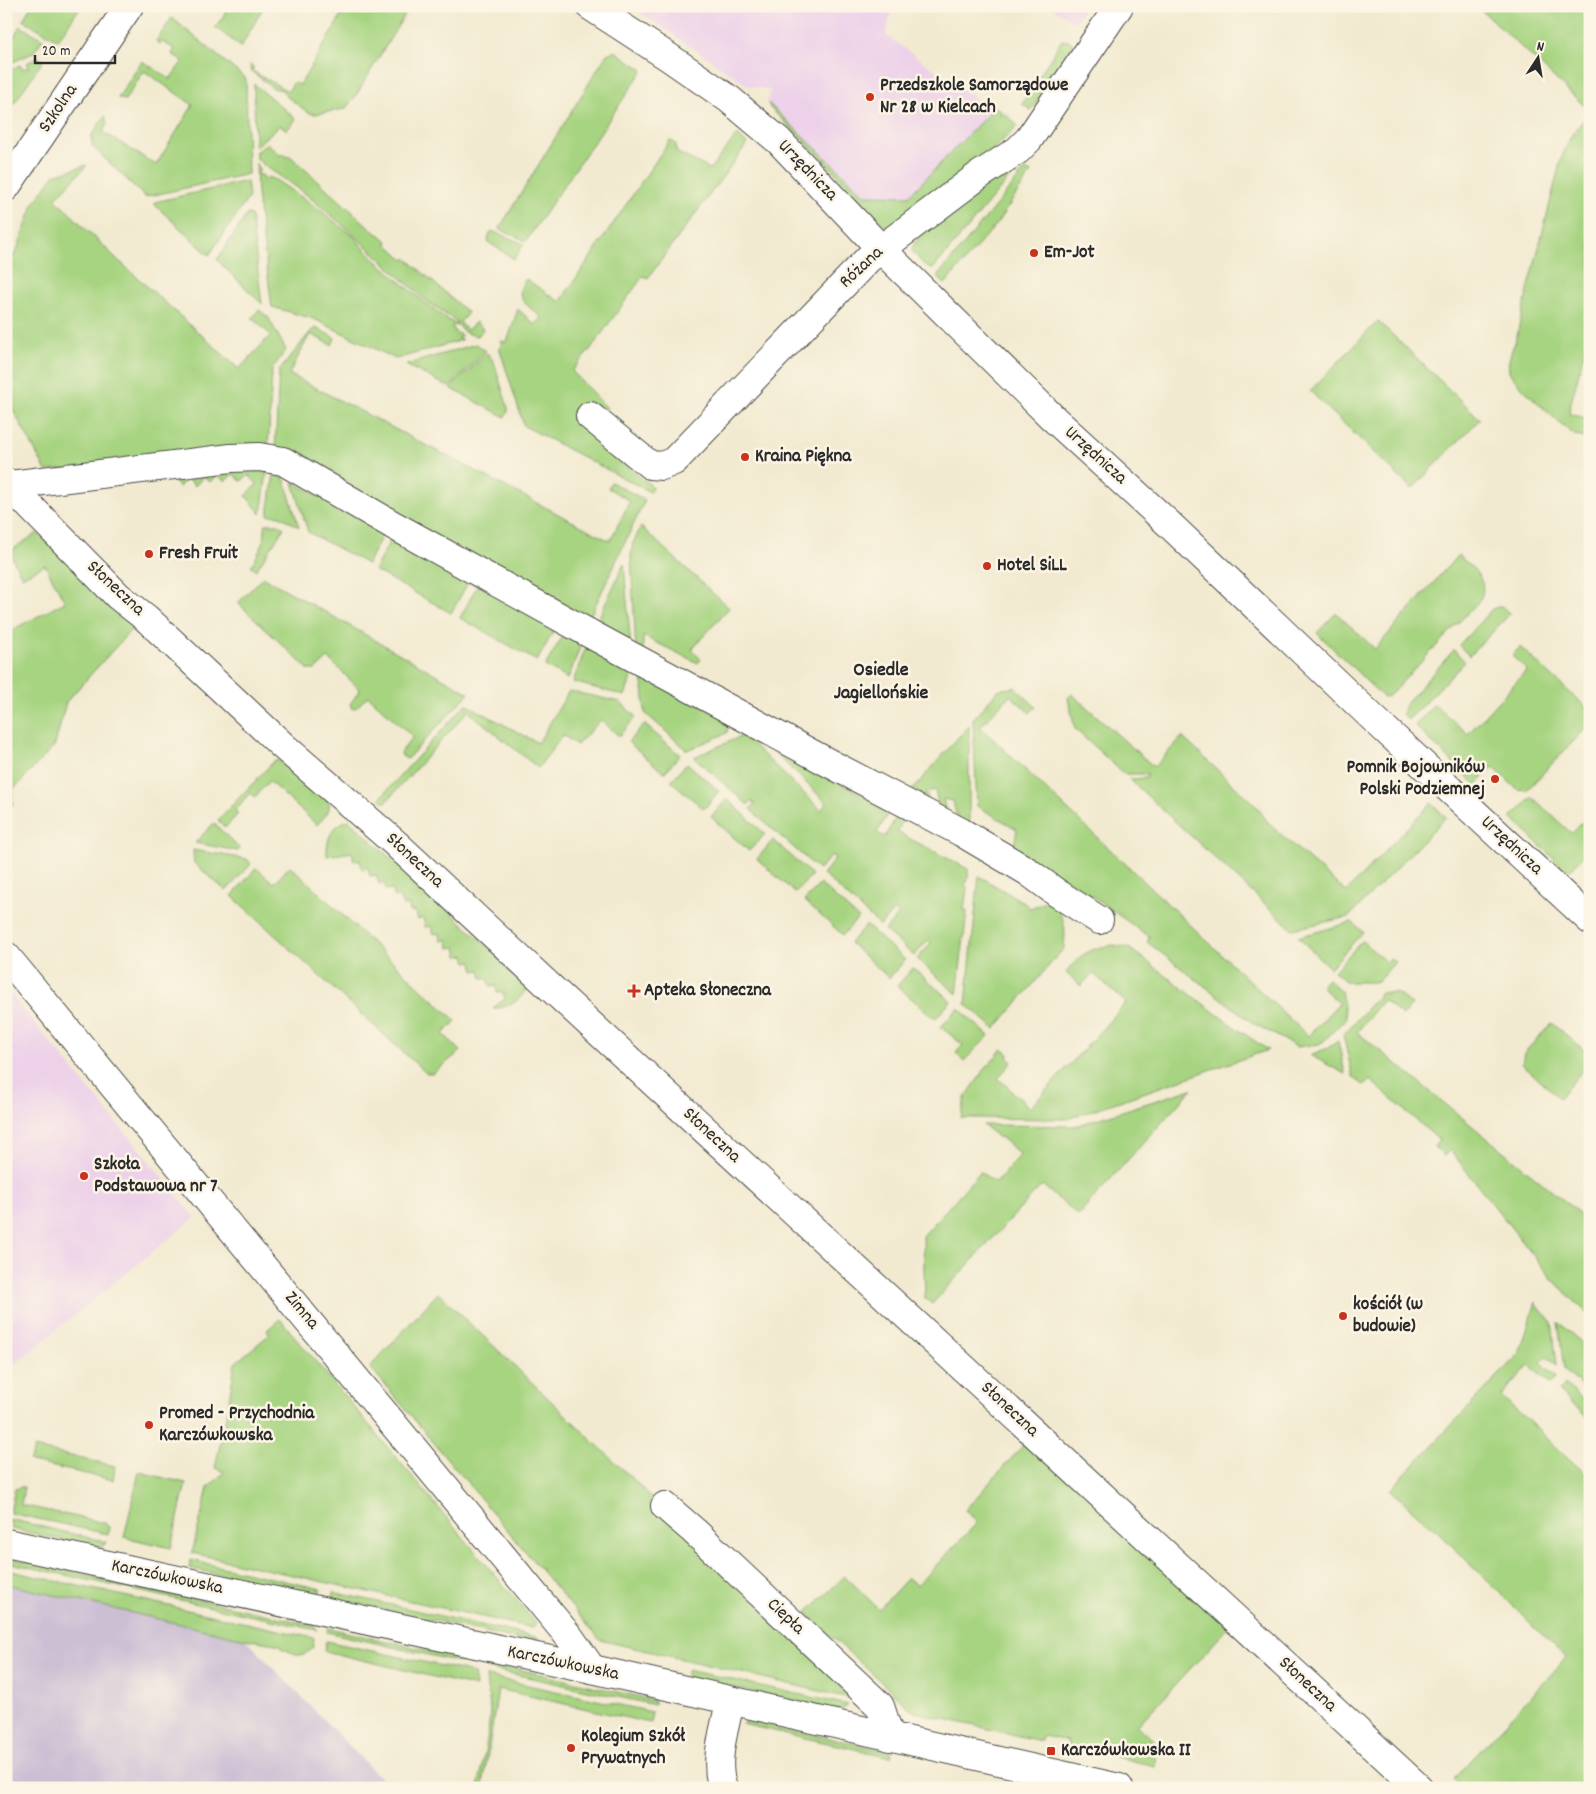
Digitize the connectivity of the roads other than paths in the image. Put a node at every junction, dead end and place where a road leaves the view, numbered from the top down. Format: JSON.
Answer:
{"nodes":[{"id":1,"x":129,"y":6,"type":"edge"},
{"id":2,"x":590,"y":6,"type":"edge"},
{"id":3,"x":1119,"y":6,"type":"edge"},
{"id":4,"x":6,"y":187,"type":"edge"},
{"id":5,"x":881,"y":249,"type":"junction"},
{"id":6,"x":590,"y":416,"type":"dead end"},
{"id":7,"x":8,"y":483,"type":"edge"},
{"id":8,"x":1099,"y":920,"type":"dead end"},
{"id":9,"x":1590,"y":920,"type":"edge"},
{"id":10,"x":6,"y":956,"type":"edge"},
{"id":11,"x":664,"y":1506,"type":"dead end"},
{"id":12,"x":6,"y":1543,"type":"edge"},
{"id":13,"x":592,"y":1669,"type":"junction"},
{"id":14,"x":730,"y":1701,"type":"junction"},
{"id":15,"x":890,"y":1737,"type":"junction"},
{"id":16,"x":723,"y":1788,"type":"edge"},
{"id":17,"x":1119,"y":1788,"type":"edge"},
{"id":18,"x":1419,"y":1788,"type":"edge"}],
"edges":[{"from":1,"to":4,"type":"street","name":"Szkolna"},
{"from":2,"to":5,"type":"street","name":"Urzędnicza"},
{"from":3,"to":5,"type":"street","name":"Różana"},
{"from":5,"to":6,"type":"street","name":"Różana"},
{"from":5,"to":9,"type":"street","name":"Urzędnicza"},
{"from":7,"to":8,"type":"street"},
{"from":7,"to":18,"type":"street","name":"Słoneczna"},
{"from":10,"to":13,"type":"street","name":"Zimna"},
{"from":11,"to":15,"type":"street","name":"Ciepła"},
{"from":12,"to":13,"type":"street","name":"Karczówkowska"},
{"from":13,"to":14,"type":"street","name":"Karczówkowska"},
{"from":14,"to":15,"type":"street","name":"Karczówkowska"},
{"from":14,"to":16,"type":"street"},
{"from":15,"to":17,"type":"street","name":"Karczówkowska"}]}
